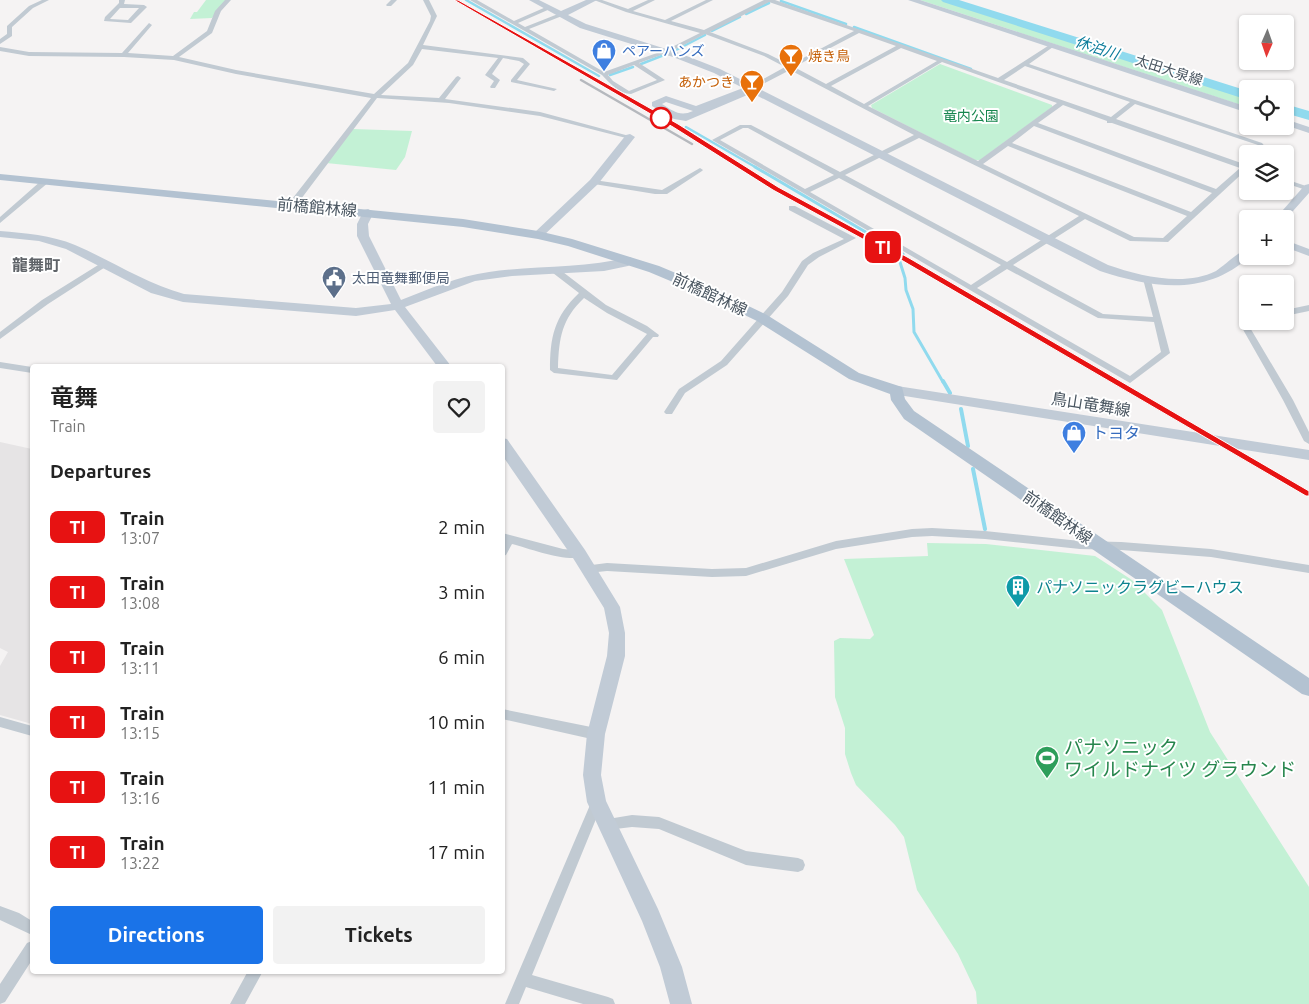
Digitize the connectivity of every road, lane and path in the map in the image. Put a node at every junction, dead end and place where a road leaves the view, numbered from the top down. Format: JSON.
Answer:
{"nodes":[{"id":1,"x":46,"y":0,"type":"edge"},
{"id":2,"x":228,"y":0,"type":"edge"},
{"id":3,"x":394,"y":0,"type":"edge"},
{"id":4,"x":426,"y":0,"type":"edge"},
{"id":5,"x":473,"y":0,"type":"edge"},
{"id":6,"x":533,"y":0,"type":"edge"},
{"id":7,"x":593,"y":0,"type":"edge"},
{"id":8,"x":597,"y":0,"type":"edge"},
{"id":9,"x":652,"y":0,"type":"edge"},
{"id":10,"x":710,"y":0,"type":"edge"},
{"id":11,"x":769,"y":0,"type":"edge"},
{"id":12,"x":912,"y":0,"type":"edge"},
{"id":13,"x":121,"y":3,"type":"edge"},
{"id":14,"x":560,"y":3,"type":"dead end"},
{"id":15,"x":389,"y":5,"type":"dead end"},
{"id":16,"x":548,"y":8,"type":"junction"},
{"id":17,"x":628,"y":11,"type":"junction"},
{"id":18,"x":560,"y":15,"type":"junction"},
{"id":19,"x":667,"y":21,"type":"junction"},
{"id":20,"x":514,"y":23,"type":"junction"},
{"id":21,"x":149,"y":25,"type":"dead end"},
{"id":22,"x":525,"y":30,"type":"junction"},
{"id":23,"x":706,"y":32,"type":"junction"},
{"id":24,"x":859,"y":32,"type":"junction"},
{"id":25,"x":0,"y":42,"type":"edge"},
{"id":26,"x":421,"y":46,"type":"junction"},
{"id":27,"x":900,"y":46,"type":"junction"},
{"id":28,"x":1051,"y":46,"type":"junction"},
{"id":29,"x":0,"y":49,"type":"edge"},
{"id":30,"x":666,"y":51,"type":"junction"},
{"id":31,"x":124,"y":55,"type":"junction"},
{"id":32,"x":502,"y":56,"type":"junction"},
{"id":33,"x":174,"y":58,"type":"junction"},
{"id":34,"x":940,"y":61,"type":"junction"},
{"id":35,"x":634,"y":63,"type":"junction"},
{"id":36,"x":1024,"y":64,"type":"junction"},
{"id":37,"x":790,"y":67,"type":"junction"},
{"id":38,"x":604,"y":74,"type":"junction"},
{"id":39,"x":458,"y":78,"type":"dead end"},
{"id":40,"x":1001,"y":82,"type":"junction"},
{"id":41,"x":827,"y":86,"type":"junction"},
{"id":42,"x":493,"y":87,"type":"dead end"},
{"id":43,"x":751,"y":88,"type":"junction"},
{"id":44,"x":554,"y":89,"type":"dead end"},
{"id":45,"x":376,"y":96,"type":"junction"},
{"id":46,"x":441,"y":100,"type":"junction"},
{"id":47,"x":1136,"y":102,"type":"junction"},
{"id":48,"x":1061,"y":104,"type":"junction"},
{"id":49,"x":864,"y":106,"type":"junction"},
{"id":50,"x":1239,"y":107,"type":"edge"},
{"id":51,"x":1110,"y":121,"type":"junction"},
{"id":52,"x":1033,"y":124,"type":"junction"},
{"id":53,"x":1294,"y":125,"type":"edge"},
{"id":54,"x":1309,"y":130,"type":"edge"},
{"id":55,"x":919,"y":135,"type":"junction"},
{"id":56,"x":630,"y":137,"type":"joint"},
{"id":57,"x":1008,"y":143,"type":"junction"},
{"id":58,"x":1261,"y":145,"type":"edge"},
{"id":59,"x":881,"y":154,"type":"junction"},
{"id":60,"x":978,"y":164,"type":"junction"},
{"id":61,"x":1239,"y":166,"type":"edge"},
{"id":62,"x":700,"y":170,"type":"dead end"},
{"id":63,"x":1239,"y":174,"type":"edge"},
{"id":64,"x":840,"y":175,"type":"junction"},
{"id":65,"x":0,"y":177,"type":"edge"},
{"id":66,"x":45,"y":182,"type":"junction"},
{"id":67,"x":594,"y":182,"type":"junction"},
{"id":68,"x":1294,"y":185,"type":"edge"},
{"id":69,"x":1306,"y":190,"type":"edge"},
{"id":70,"x":805,"y":192,"type":"junction"},
{"id":71,"x":1217,"y":192,"type":"junction"},
{"id":72,"x":292,"y":205,"type":"junction"},
{"id":73,"x":792,"y":208,"type":"dead end"},
{"id":74,"x":1288,"y":210,"type":"edge"},
{"id":75,"x":368,"y":212,"type":"junction"},
{"id":76,"x":1192,"y":215,"type":"junction"},
{"id":77,"x":1084,"y":216,"type":"junction"},
{"id":78,"x":0,"y":221,"type":"edge"},
{"id":79,"x":0,"y":234,"type":"edge"},
{"id":80,"x":538,"y":235,"type":"junction"},
{"id":81,"x":1045,"y":240,"type":"junction"},
{"id":82,"x":1294,"y":247,"type":"edge"},
{"id":83,"x":1294,"y":253,"type":"edge"},
{"id":84,"x":1309,"y":253,"type":"edge"},
{"id":85,"x":1309,"y":259,"type":"edge"},
{"id":86,"x":630,"y":260,"type":"junction"},
{"id":87,"x":1239,"y":260,"type":"edge"},
{"id":88,"x":106,"y":264,"type":"junction"},
{"id":89,"x":1006,"y":265,"type":"junction"},
{"id":90,"x":556,"y":271,"type":"junction"},
{"id":91,"x":1146,"y":279,"type":"junction"},
{"id":92,"x":971,"y":288,"type":"junction"},
{"id":93,"x":583,"y":294,"type":"junction"},
{"id":94,"x":398,"y":306,"type":"junction"},
{"id":95,"x":1309,"y":308,"type":"edge"},
{"id":96,"x":1294,"y":311,"type":"edge"},
{"id":97,"x":762,"y":318,"type":"junction"},
{"id":98,"x":1158,"y":320,"type":"junction"},
{"id":99,"x":1247,"y":330,"type":"edge"},
{"id":100,"x":0,"y":336,"type":"edge"},
{"id":101,"x":442,"y":364,"type":"edge"},
{"id":102,"x":0,"y":365,"type":"edge"},
{"id":103,"x":30,"y":370,"type":"edge"},
{"id":104,"x":897,"y":391,"type":"junction"},
{"id":105,"x":669,"y":412,"type":"dead end"},
{"id":106,"x":1309,"y":441,"type":"edge"},
{"id":107,"x":505,"y":447,"type":"edge"},
{"id":108,"x":1309,"y":455,"type":"edge"},
{"id":109,"x":506,"y":538,"type":"edge"},
{"id":110,"x":1099,"y":545,"type":"junction"},
{"id":111,"x":578,"y":554,"type":"junction"},
{"id":112,"x":588,"y":569,"type":"junction"},
{"id":113,"x":1309,"y":569,"type":"edge"},
{"id":114,"x":1309,"y":688,"type":"edge"},
{"id":115,"x":505,"y":715,"type":"edge"},
{"id":116,"x":0,"y":722,"type":"edge"},
{"id":117,"x":30,"y":731,"type":"edge"},
{"id":118,"x":596,"y":734,"type":"junction"},
{"id":119,"x":597,"y":802,"type":"junction"},
{"id":120,"x":607,"y":824,"type":"junction"},
{"id":121,"x":798,"y":865,"type":"dead end"},
{"id":122,"x":0,"y":914,"type":"edge"},
{"id":123,"x":30,"y":927,"type":"edge"},
{"id":124,"x":30,"y":951,"type":"edge"},
{"id":125,"x":254,"y":974,"type":"edge"},
{"id":126,"x":522,"y":980,"type":"junction"},
{"id":127,"x":0,"y":997,"type":"edge"},
{"id":128,"x":236,"y":1004,"type":"edge"},
{"id":129,"x":512,"y":1004,"type":"edge"},
{"id":130,"x":608,"y":1004,"type":"edge"},
{"id":131,"x":681,"y":1004,"type":"edge"}],
"edges":[{"from":1,"to":25,"type":"street"},
{"from":2,"to":33,"type":"street"},
{"from":3,"to":15,"type":"street"},
{"from":4,"to":26,"type":"street"},
{"from":5,"to":20,"type":"street"},
{"from":6,"to":16,"type":"street"},
{"from":7,"to":18,"type":"street"},
{"from":8,"to":17,"type":"street"},
{"from":9,"to":17,"type":"street"},
{"from":10,"to":19,"type":"street"},
{"from":11,"to":23,"type":"street"},
{"from":11,"to":24,"type":"street"},
{"from":12,"to":28,"type":"street","name":"太田大泉線"},
{"from":13,"to":13,"type":"street"},
{"from":14,"to":16,"type":"street"},
{"from":16,"to":18,"type":"street"},
{"from":16,"to":20,"type":"street"},
{"from":17,"to":19,"type":"street"},
{"from":18,"to":22,"type":"street"},
{"from":18,"to":30,"type":"street"},
{"from":19,"to":23,"type":"street"},
{"from":20,"to":22,"type":"street"},
{"from":21,"to":31,"type":"street"},
{"from":22,"to":38,"type":"street"},
{"from":23,"to":30,"type":"street"},
{"from":23,"to":37,"type":"street"},
{"from":24,"to":27,"type":"street"},
{"from":24,"to":37,"type":"street"},
{"from":26,"to":32,"type":"street"},
{"from":26,"to":45,"type":"street"},
{"from":27,"to":34,"type":"street"},
{"from":27,"to":41,"type":"street"},
{"from":28,"to":36,"type":"street"},
{"from":28,"to":50,"type":"street","name":"太田大泉線"},
{"from":29,"to":31,"type":"street"},
{"from":30,"to":35,"type":"street"},
{"from":30,"to":43,"type":"street"},
{"from":31,"to":33,"type":"street"},
{"from":32,"to":42,"type":"street"},
{"from":32,"to":44,"type":"street"},
{"from":33,"to":45,"type":"street"},
{"from":34,"to":40,"type":"street"},
{"from":34,"to":49,"type":"street"},
{"from":35,"to":38,"type":"street"},
{"from":35,"to":38,"type":"street"},
{"from":36,"to":40,"type":"street"},
{"from":36,"to":47,"type":"street"},
{"from":37,"to":41,"type":"street"},
{"from":37,"to":43,"type":"street"},
{"from":39,"to":46,"type":"street"},
{"from":40,"to":48,"type":"street"},
{"from":41,"to":49,"type":"street"},
{"from":43,"to":43,"type":"street"},
{"from":43,"to":59,"type":"street"},
{"from":45,"to":46,"type":"street"},
{"from":45,"to":72,"type":"street"},
{"from":46,"to":56,"type":"street"},
{"from":47,"to":51,"type":"street"},
{"from":47,"to":58,"type":"street"},
{"from":48,"to":51,"type":"street"},
{"from":48,"to":52,"type":"street"},
{"from":49,"to":55,"type":"street"},
{"from":51,"to":61,"type":"street"},
{"from":52,"to":57,"type":"street"},
{"from":52,"to":71,"type":"street"},
{"from":53,"to":54,"type":"street"},
{"from":55,"to":59,"type":"street"},
{"from":55,"to":60,"type":"street"},
{"from":56,"to":67,"type":"street"},
{"from":57,"to":60,"type":"street"},
{"from":57,"to":76,"type":"street"},
{"from":59,"to":64,"type":"street"},
{"from":59,"to":81,"type":"street"},
{"from":60,"to":77,"type":"street"},
{"from":62,"to":67,"type":"street"},
{"from":63,"to":71,"type":"street"},
{"from":64,"to":70,"type":"street"},
{"from":64,"to":70,"type":"street"},
{"from":64,"to":89,"type":"street"},
{"from":65,"to":66,"type":"main road","name":"前橋館林線"},
{"from":66,"to":72,"type":"main road","name":"前橋館林線"},
{"from":66,"to":78,"type":"street"},
{"from":67,"to":80,"type":"street"},
{"from":68,"to":69,"type":"street"},
{"from":69,"to":74,"type":"street"},
{"from":70,"to":92,"type":"street"},
{"from":71,"to":76,"type":"street"},
{"from":72,"to":75,"type":"main road","name":"前橋館林線"},
{"from":73,"to":97,"type":"street"},
{"from":75,"to":80,"type":"main road","name":"前橋館林線"},
{"from":75,"to":94,"type":"street"},
{"from":76,"to":77,"type":"street"},
{"from":77,"to":81,"type":"street"},
{"from":79,"to":88,"type":"street"},
{"from":80,"to":86,"type":"main road","name":"前橋館林線"},
{"from":81,"to":89,"type":"street"},
{"from":81,"to":91,"type":"street"},
{"from":82,"to":84,"type":"street"},
{"from":83,"to":85,"type":"street"},
{"from":86,"to":90,"type":"street"},
{"from":86,"to":97,"type":"main road","name":"前橋館林線"},
{"from":87,"to":91,"type":"street"},
{"from":88,"to":94,"type":"street"},
{"from":88,"to":100,"type":"street"},
{"from":89,"to":92,"type":"street"},
{"from":89,"to":98,"type":"street"},
{"from":90,"to":93,"type":"street"},
{"from":90,"to":94,"type":"street"},
{"from":91,"to":98,"type":"street"},
{"from":92,"to":98,"type":"street"},
{"from":93,"to":93,"type":"street"},
{"from":94,"to":101,"type":"street"},
{"from":95,"to":96,"type":"street"},
{"from":97,"to":104,"type":"main road","name":"前橋館林線"},
{"from":97,"to":105,"type":"street"},
{"from":99,"to":106,"type":"street"},
{"from":102,"to":103,"type":"street"},
{"from":104,"to":108,"type":"street","name":"鳥山竜舞線"},
{"from":104,"to":110,"type":"main road","name":"前橋館林線"},
{"from":107,"to":111,"type":"street"},
{"from":109,"to":111,"type":"street"},
{"from":110,"to":112,"type":"street"},
{"from":110,"to":113,"type":"street"},
{"from":110,"to":114,"type":"main road","name":"前橋館林線"},
{"from":111,"to":112,"type":"street"},
{"from":112,"to":118,"type":"street"},
{"from":115,"to":118,"type":"street"},
{"from":116,"to":117,"type":"street"},
{"from":118,"to":119,"type":"street"},
{"from":119,"to":120,"type":"street"},
{"from":119,"to":126,"type":"street"},
{"from":120,"to":121,"type":"street"},
{"from":120,"to":131,"type":"street"},
{"from":122,"to":123,"type":"street"},
{"from":124,"to":127,"type":"street"},
{"from":125,"to":128,"type":"street"},
{"from":126,"to":129,"type":"street"},
{"from":126,"to":130,"type":"street"}]}
